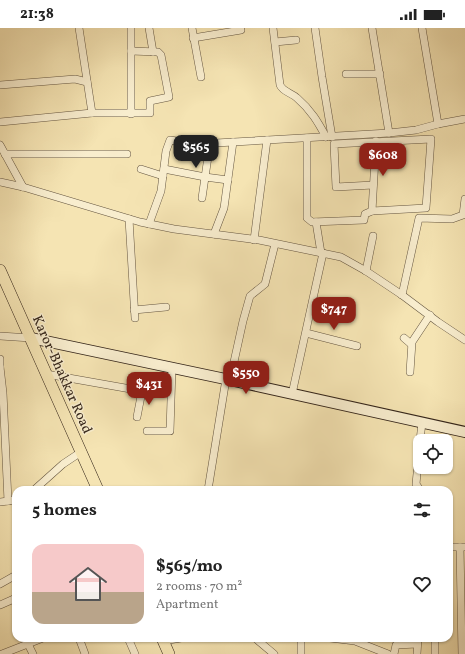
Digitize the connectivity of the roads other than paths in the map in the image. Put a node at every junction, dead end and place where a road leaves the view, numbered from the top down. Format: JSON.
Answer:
{"nodes":[{"id":1,"x":79,"y":28,"type":"edge"},
{"id":2,"x":131,"y":28,"type":"edge"},
{"id":3,"x":149,"y":28,"type":"edge"},
{"id":4,"x":192,"y":28,"type":"edge"},
{"id":5,"x":273,"y":28,"type":"edge"},
{"id":6,"x":315,"y":28,"type":"edge"},
{"id":7,"x":372,"y":28,"type":"edge"},
{"id":8,"x":422,"y":28,"type":"edge"},
{"id":9,"x":241,"y":30,"type":"dead end"},
{"id":10,"x":193,"y":38,"type":"junction"},
{"id":11,"x":296,"y":40,"type":"dead end"},
{"id":12,"x":275,"y":42,"type":"junction"},
{"id":13,"x":131,"y":51,"type":"junction"},
{"id":14,"x":152,"y":52,"type":"junction"},
{"id":15,"x":346,"y":74,"type":"dead end"},
{"id":16,"x":380,"y":74,"type":"junction"},
{"id":17,"x":201,"y":77,"type":"dead end"},
{"id":18,"x":87,"y":82,"type":"junction"},
{"id":19,"x":0,"y":85,"type":"edge"},
{"id":20,"x":92,"y":113,"type":"junction"},
{"id":21,"x":131,"y":114,"type":"junction"},
{"id":22,"x":465,"y":119,"type":"edge"},
{"id":23,"x":0,"y":122,"type":"edge"},
{"id":24,"x":438,"y":124,"type":"junction"},
{"id":25,"x":389,"y":133,"type":"junction"},
{"id":26,"x":329,"y":137,"type":"junction"},
{"id":27,"x":307,"y":138,"type":"junction"},
{"id":28,"x":267,"y":140,"type":"junction"},
{"id":29,"x":376,"y":141,"type":"junction"},
{"id":30,"x":233,"y":142,"type":"junction"},
{"id":31,"x":210,"y":143,"type":"junction"},
{"id":32,"x":0,"y":145,"type":"edge"},
{"id":33,"x":5,"y":154,"type":"junction"},
{"id":34,"x":127,"y":154,"type":"dead end"},
{"id":35,"x":142,"y":169,"type":"dead end"},
{"id":36,"x":164,"y":173,"type":"junction"},
{"id":37,"x":205,"y":177,"type":"junction"},
{"id":38,"x":228,"y":180,"type":"junction"},
{"id":39,"x":0,"y":182,"type":"edge"},
{"id":40,"x":373,"y":185,"type":"junction"},
{"id":41,"x":23,"y":187,"type":"junction"},
{"id":42,"x":202,"y":198,"type":"dead end"},
{"id":43,"x":465,"y":200,"type":"edge"},
{"id":44,"x":372,"y":211,"type":"junction"},
{"id":45,"x":129,"y":219,"type":"junction"},
{"id":46,"x":316,"y":222,"type":"junction"},
{"id":47,"x":149,"y":224,"type":"junction"},
{"id":48,"x":214,"y":234,"type":"junction"},
{"id":49,"x":373,"y":236,"type":"dead end"},
{"id":50,"x":254,"y":240,"type":"junction"},
{"id":51,"x":275,"y":244,"type":"junction"},
{"id":52,"x":322,"y":253,"type":"junction"},
{"id":53,"x":0,"y":270,"type":"edge"},
{"id":54,"x":366,"y":271,"type":"junction"},
{"id":55,"x":402,"y":295,"type":"junction"},
{"id":56,"x":166,"y":307,"type":"dead end"},
{"id":57,"x":134,"y":310,"type":"junction"},
{"id":58,"x":430,"y":315,"type":"junction"},
{"id":59,"x":135,"y":318,"type":"dead end"},
{"id":60,"x":306,"y":333,"type":"junction"},
{"id":61,"x":0,"y":336,"type":"edge"},
{"id":62,"x":31,"y":338,"type":"junction"},
{"id":63,"x":404,"y":338,"type":"dead end"},
{"id":64,"x":465,"y":340,"type":"edge"},
{"id":65,"x":412,"y":344,"type":"junction"},
{"id":66,"x":357,"y":346,"type":"dead end"},
{"id":67,"x":0,"y":359,"type":"edge"},
{"id":68,"x":0,"y":367,"type":"edge"},
{"id":69,"x":172,"y":368,"type":"junction"},
{"id":70,"x":410,"y":372,"type":"dead end"},
{"id":71,"x":46,"y":374,"type":"junction"},
{"id":72,"x":228,"y":380,"type":"junction"},
{"id":73,"x":292,"y":394,"type":"junction"},
{"id":74,"x":137,"y":417,"type":"dead end"},
{"id":75,"x":422,"y":422,"type":"junction"},
{"id":76,"x":146,"y":431,"type":"dead end"},
{"id":77,"x":465,"y":432,"type":"edge"},
{"id":78,"x":421,"y":434,"type":"edge"},
{"id":79,"x":81,"y":452,"type":"junction"},
{"id":80,"x":417,"y":474,"type":"edge"},
{"id":81,"x":38,"y":486,"type":"edge"},
{"id":82,"x":96,"y":486,"type":"edge"},
{"id":83,"x":209,"y":486,"type":"edge"},
{"id":84,"x":417,"y":486,"type":"edge"},
{"id":85,"x":11,"y":502,"type":"edge"},
{"id":86,"x":462,"y":547,"type":"edge"},
{"id":87,"x":12,"y":577,"type":"edge"},
{"id":88,"x":0,"y":584,"type":"edge"},
{"id":89,"x":12,"y":600,"type":"edge"},
{"id":90,"x":0,"y":605,"type":"edge"},
{"id":91,"x":463,"y":622,"type":"edge"},
{"id":92,"x":33,"y":642,"type":"edge"},
{"id":93,"x":80,"y":642,"type":"edge"},
{"id":94,"x":130,"y":642,"type":"edge"},
{"id":95,"x":164,"y":642,"type":"edge"},
{"id":96,"x":260,"y":642,"type":"edge"},
{"id":97,"x":301,"y":642,"type":"edge"},
{"id":98,"x":360,"y":642,"type":"edge"},
{"id":99,"x":412,"y":642,"type":"edge"},
{"id":100,"x":417,"y":642,"type":"edge"},
{"id":101,"x":435,"y":642,"type":"edge"},
{"id":102,"x":28,"y":644,"type":"junction"},
{"id":103,"x":2,"y":654,"type":"edge"},
{"id":104,"x":33,"y":654,"type":"edge"},
{"id":105,"x":85,"y":654,"type":"edge"},
{"id":106,"x":135,"y":654,"type":"edge"},
{"id":107,"x":169,"y":654,"type":"edge"},
{"id":108,"x":274,"y":654,"type":"edge"},
{"id":109,"x":302,"y":654,"type":"edge"},
{"id":110,"x":388,"y":654,"type":"edge"},
{"id":111,"x":394,"y":654,"type":"edge"},
{"id":112,"x":417,"y":654,"type":"edge"},
{"id":113,"x":435,"y":654,"type":"edge"},
{"id":114,"x":462,"y":654,"type":"edge"}],
"edges":[{"from":1,"to":18,"type":"street"},
{"from":2,"to":13,"type":"street"},
{"from":3,"to":14,"type":"street"},
{"from":4,"to":10,"type":"street"},
{"from":5,"to":12,"type":"street"},
{"from":6,"to":26,"type":"street"},
{"from":7,"to":16,"type":"street"},
{"from":8,"to":24,"type":"street"},
{"from":9,"to":10,"type":"street"},
{"from":10,"to":17,"type":"street"},
{"from":11,"to":12,"type":"street"},
{"from":12,"to":26,"type":"street"},
{"from":13,"to":14,"type":"street"},
{"from":13,"to":21,"type":"street"},
{"from":14,"to":21,"type":"street"},
{"from":15,"to":16,"type":"street"},
{"from":16,"to":25,"type":"street"},
{"from":18,"to":19,"type":"street"},
{"from":18,"to":20,"type":"street"},
{"from":20,"to":21,"type":"street"},
{"from":20,"to":23,"type":"street"},
{"from":22,"to":24,"type":"street"},
{"from":24,"to":25,"type":"street"},
{"from":25,"to":26,"type":"street"},
{"from":26,"to":27,"type":"street"},
{"from":27,"to":28,"type":"street"},
{"from":27,"to":46,"type":"street"},
{"from":28,"to":30,"type":"street"},
{"from":28,"to":50,"type":"street"},
{"from":29,"to":40,"type":"street"},
{"from":29,"to":40,"type":"street"},
{"from":29,"to":44,"type":"street"},
{"from":30,"to":31,"type":"street"},
{"from":30,"to":38,"type":"street"},
{"from":31,"to":36,"type":"street"},
{"from":31,"to":37,"type":"street"},
{"from":32,"to":33,"type":"street"},
{"from":33,"to":34,"type":"street"},
{"from":33,"to":41,"type":"street"},
{"from":35,"to":36,"type":"street"},
{"from":36,"to":37,"type":"street"},
{"from":36,"to":47,"type":"street"},
{"from":37,"to":38,"type":"street"},
{"from":37,"to":42,"type":"street"},
{"from":38,"to":48,"type":"street"},
{"from":39,"to":41,"type":"street"},
{"from":40,"to":44,"type":"street"},
{"from":41,"to":45,"type":"street"},
{"from":43,"to":55,"type":"street"},
{"from":44,"to":46,"type":"street"},
{"from":45,"to":47,"type":"street"},
{"from":45,"to":57,"type":"street"},
{"from":46,"to":52,"type":"street"},
{"from":47,"to":48,"type":"street"},
{"from":48,"to":50,"type":"street"},
{"from":49,"to":54,"type":"street"},
{"from":50,"to":51,"type":"street"},
{"from":51,"to":52,"type":"street"},
{"from":51,"to":72,"type":"street"},
{"from":52,"to":54,"type":"street"},
{"from":52,"to":60,"type":"street"},
{"from":53,"to":62,"type":"main road","name":"Karor-Bhakkar Road"},
{"from":54,"to":55,"type":"street"},
{"from":55,"to":58,"type":"street"},
{"from":56,"to":57,"type":"street"},
{"from":57,"to":59,"type":"street"},
{"from":58,"to":64,"type":"street"},
{"from":58,"to":65,"type":"street"},
{"from":60,"to":66,"type":"street"},
{"from":60,"to":73,"type":"street"},
{"from":61,"to":62,"type":"street"},
{"from":62,"to":69,"type":"main road"},
{"from":62,"to":71,"type":"main road","name":"Karor-Bhakkar Road"},
{"from":63,"to":65,"type":"street"},
{"from":65,"to":70,"type":"street"},
{"from":67,"to":68,"type":"street"},
{"from":68,"to":85,"type":"street"},
{"from":69,"to":72,"type":"main road"},
{"from":69,"to":76,"type":"street"},
{"from":71,"to":74,"type":"street"},
{"from":71,"to":79,"type":"main road","name":"Karor-Bhakkar Road"},
{"from":72,"to":73,"type":"main road"},
{"from":72,"to":83,"type":"street"},
{"from":73,"to":75,"type":"main road"},
{"from":75,"to":77,"type":"main road"},
{"from":75,"to":78,"type":"street"},
{"from":79,"to":81,"type":"street"},
{"from":79,"to":82,"type":"main road","name":"Karor-Bhakkar Road"},
{"from":80,"to":84,"type":"street"},
{"from":86,"to":91,"type":"street"},
{"from":87,"to":88,"type":"street"},
{"from":89,"to":90,"type":"street"},
{"from":91,"to":114,"type":"street"},
{"from":92,"to":102,"type":"street"},
{"from":93,"to":105,"type":"street"},
{"from":94,"to":106,"type":"street"},
{"from":95,"to":107,"type":"main road"},
{"from":96,"to":108,"type":"street"},
{"from":97,"to":109,"type":"street"},
{"from":98,"to":110,"type":"street"},
{"from":99,"to":111,"type":"street"},
{"from":100,"to":112,"type":"street"},
{"from":101,"to":113,"type":"street"},
{"from":102,"to":103,"type":"street"},
{"from":102,"to":104,"type":"street"}]}
